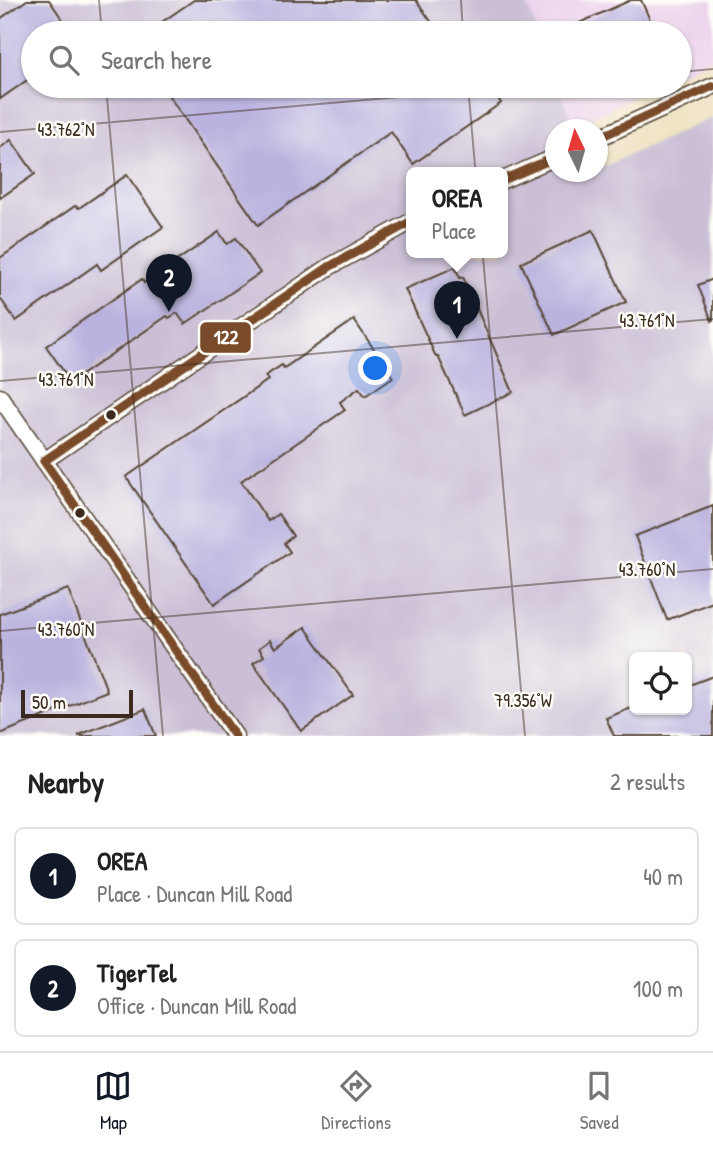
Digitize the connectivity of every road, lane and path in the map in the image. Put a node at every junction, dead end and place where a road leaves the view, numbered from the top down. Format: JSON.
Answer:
{"nodes":[{"id":1,"x":713,"y":86,"type":"edge"},
{"id":2,"x":692,"y":95,"type":"edge"},
{"id":3,"x":686,"y":98,"type":"edge"},
{"id":4,"x":608,"y":133,"type":"edge"},
{"id":5,"x":545,"y":161,"type":"edge"},
{"id":6,"x":508,"y":177,"type":"edge"},
{"id":7,"x":406,"y":224,"type":"edge"},
{"id":8,"x":0,"y":397,"type":"edge"},
{"id":9,"x":44,"y":461,"type":"junction"},
{"id":10,"x":235,"y":736,"type":"edge"}],
"edges":[{"from":1,"to":2,"type":"street"},
{"from":3,"to":4,"type":"street"},
{"from":5,"to":6,"type":"street"},
{"from":7,"to":9,"type":"street"},
{"from":8,"to":9,"type":"street"},
{"from":9,"to":10,"type":"street"}]}
